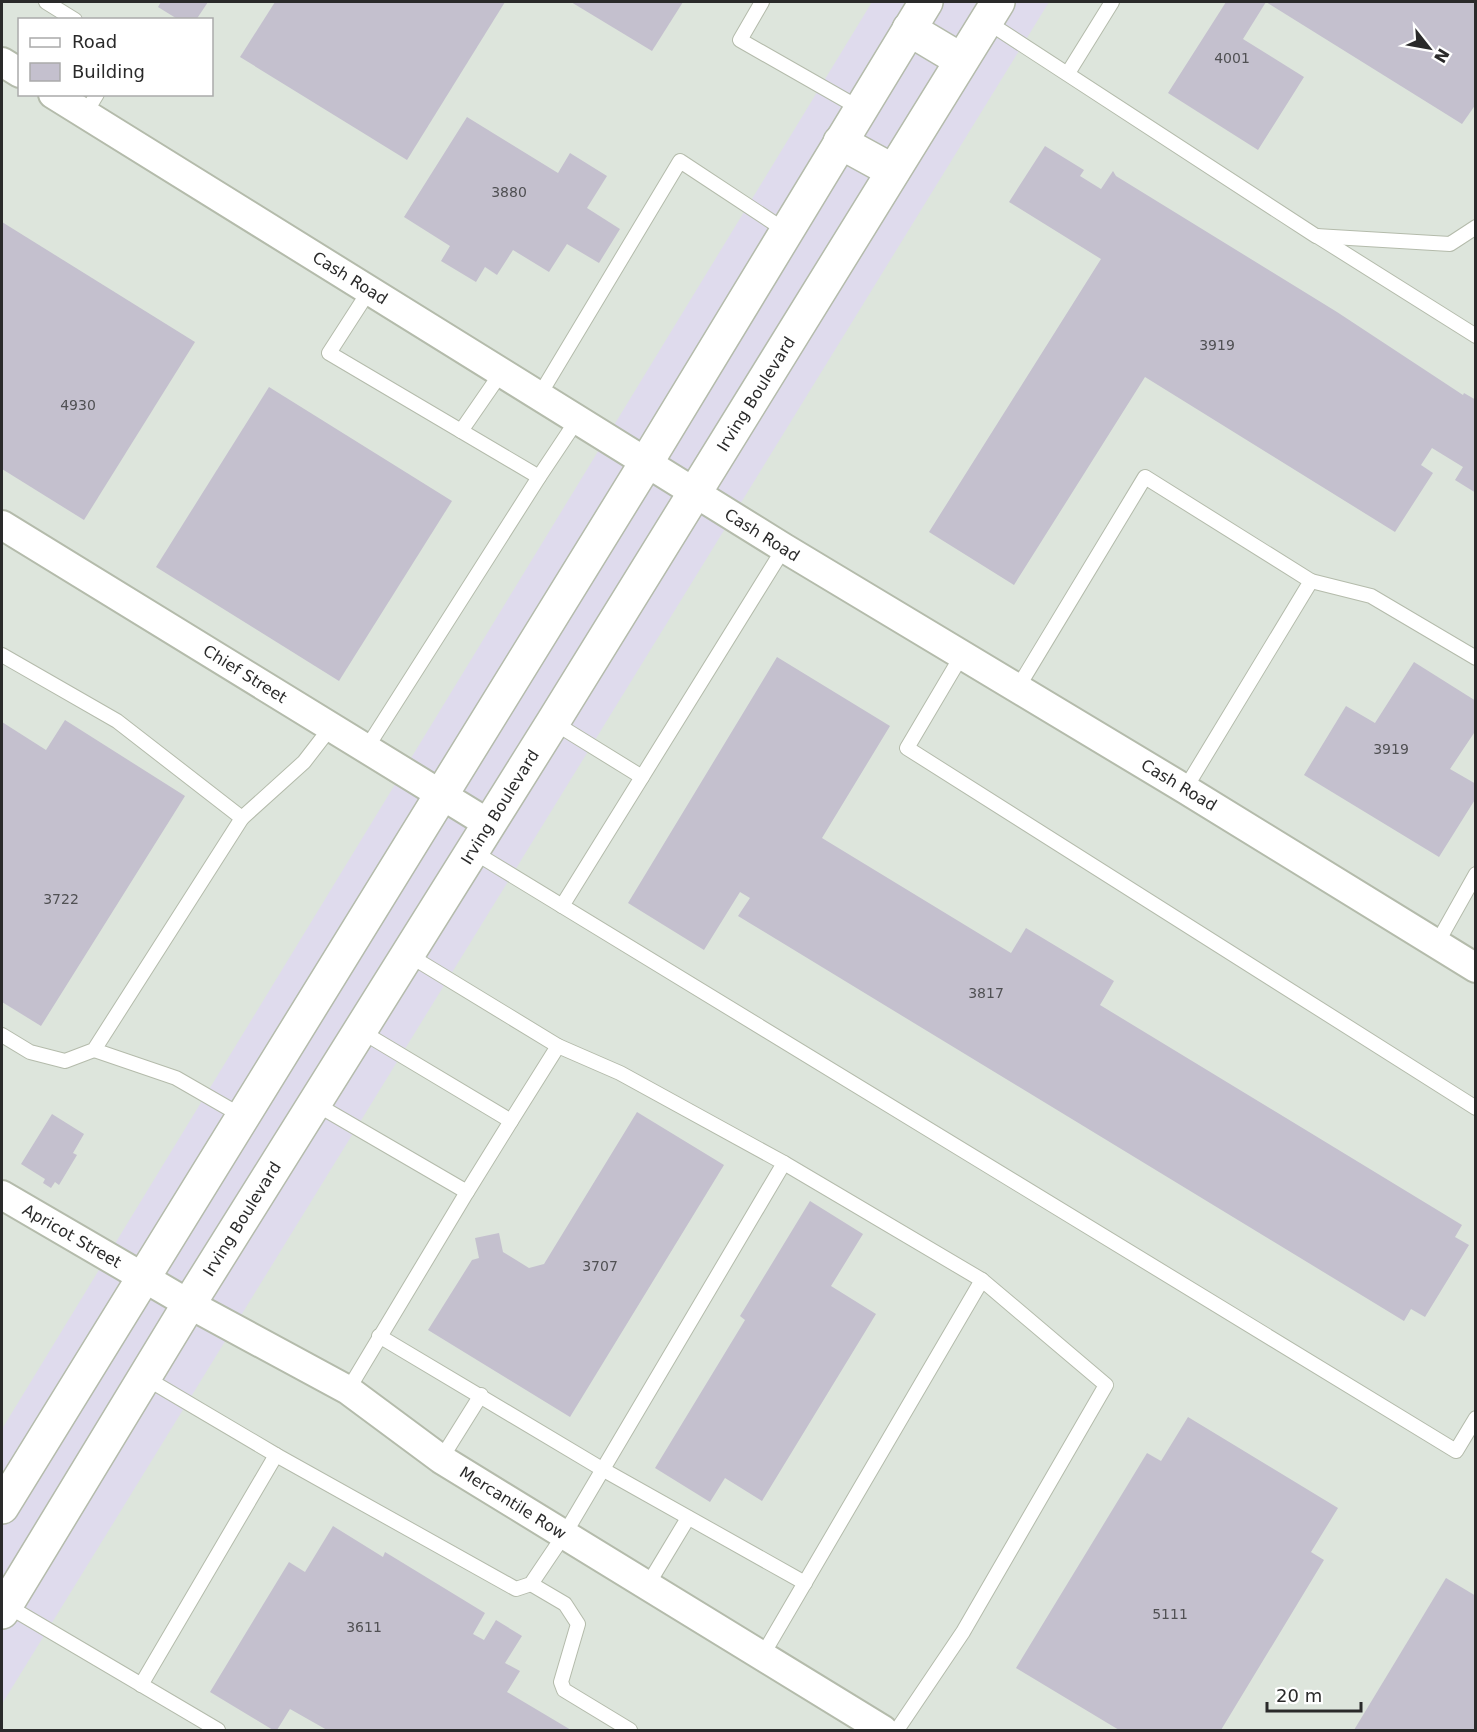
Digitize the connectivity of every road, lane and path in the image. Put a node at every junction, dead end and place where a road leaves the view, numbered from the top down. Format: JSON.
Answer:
{"nodes":[{"id":1,"x":46,"y":2,"type":"edge"},
{"id":2,"x":762,"y":2,"type":"edge"},
{"id":3,"x":926,"y":2,"type":"edge"},
{"id":4,"x":1112,"y":2,"type":"edge"},
{"id":5,"x":992,"y":11,"type":"edge"},
{"id":6,"x":72,"y":18,"type":"edge"},
{"id":7,"x":909,"y":29,"type":"junction"},
{"id":8,"x":962,"y":60,"type":"junction"},
{"id":9,"x":2,"y":62,"type":"edge"},
{"id":10,"x":18,"y":72,"type":"edge"},
{"id":11,"x":1068,"y":73,"type":"junction"},
{"id":12,"x":61,"y":96,"type":"edge"},
{"id":13,"x":91,"y":104,"type":"edge"},
{"id":14,"x":861,"y":109,"type":"junction"},
{"id":15,"x":840,"y":142,"type":"junction"},
{"id":16,"x":893,"y":171,"type":"junction"},
{"id":17,"x":1476,"y":227,"type":"edge"},
{"id":18,"x":786,"y":231,"type":"junction"},
{"id":19,"x":1316,"y":236,"type":"junction"},
{"id":20,"x":369,"y":291,"type":"junction"},
{"id":21,"x":1476,"y":336,"type":"edge"},
{"id":22,"x":501,"y":373,"type":"junction"},
{"id":23,"x":539,"y":396,"type":"junction"},
{"id":24,"x":577,"y":420,"type":"junction"},
{"id":25,"x":461,"y":431,"type":"junction"},
{"id":26,"x":646,"y":463,"type":"junction"},
{"id":27,"x":539,"y":477,"type":"junction"},
{"id":28,"x":695,"y":493,"type":"junction"},
{"id":29,"x":2,"y":525,"type":"edge"},
{"id":30,"x":784,"y":548,"type":"junction"},
{"id":31,"x":1311,"y":581,"type":"junction"},
{"id":32,"x":2,"y":655,"type":"edge"},
{"id":33,"x":962,"y":655,"type":"junction"},
{"id":34,"x":1476,"y":658,"type":"edge"},
{"id":35,"x":1017,"y":689,"type":"junction"},
{"id":36,"x":553,"y":722,"type":"junction"},
{"id":37,"x":332,"y":727,"type":"junction"},
{"id":38,"x":366,"y":749,"type":"junction"},
{"id":39,"x":642,"y":777,"type":"junction"},
{"id":40,"x":1185,"y":789,"type":"junction"},
{"id":41,"x":440,"y":794,"type":"junction"},
{"id":42,"x":242,"y":818,"type":"junction"},
{"id":43,"x":481,"y":838,"type":"junction"},
{"id":44,"x":1476,"y":874,"type":"edge"},
{"id":45,"x":562,"y":906,"type":"junction"},
{"id":46,"x":1436,"y":945,"type":"junction"},
{"id":47,"x":407,"y":954,"type":"junction"},
{"id":48,"x":1476,"y":968,"type":"edge"},
{"id":49,"x":359,"y":1030,"type":"junction"},
{"id":50,"x":2,"y":1035,"type":"edge"},
{"id":51,"x":558,"y":1046,"type":"junction"},
{"id":52,"x":94,"y":1050,"type":"junction"},
{"id":53,"x":314,"y":1103,"type":"junction"},
{"id":54,"x":1476,"y":1108,"type":"edge"},
{"id":55,"x":242,"y":1116,"type":"junction"},
{"id":56,"x":512,"y":1121,"type":"junction"},
{"id":57,"x":784,"y":1164,"type":"junction"},
{"id":58,"x":467,"y":1192,"type":"junction"},
{"id":59,"x":2,"y":1195,"type":"edge"},
{"id":60,"x":143,"y":1277,"type":"junction"},
{"id":61,"x":982,"y":1280,"type":"junction"},
{"id":62,"x":189,"y":1304,"type":"junction"},
{"id":63,"x":379,"y":1336,"type":"junction"},
{"id":64,"x":144,"y":1377,"type":"junction"},
{"id":65,"x":348,"y":1390,"type":"junction"},
{"id":66,"x":481,"y":1395,"type":"junction"},
{"id":67,"x":1476,"y":1418,"type":"edge"},
{"id":68,"x":276,"y":1455,"type":"junction"},
{"id":69,"x":441,"y":1459,"type":"junction"},
{"id":70,"x":602,"y":1469,"type":"junction"},
{"id":71,"x":2,"y":1507,"type":"edge"},
{"id":72,"x":688,"y":1518,"type":"junction"},
{"id":73,"x":564,"y":1535,"type":"junction"},
{"id":74,"x":805,"y":1583,"type":"junction"},
{"id":75,"x":531,"y":1584,"type":"junction"},
{"id":76,"x":647,"y":1586,"type":"junction"},
{"id":77,"x":4,"y":1608,"type":"edge"},
{"id":78,"x":762,"y":1656,"type":"junction"},
{"id":79,"x":141,"y":1685,"type":"junction"},
{"id":80,"x":884,"y":1730,"type":"edge"},
{"id":81,"x":218,"y":1731,"type":"edge"},
{"id":82,"x":630,"y":1731,"type":"edge"}],
"edges":[{"from":1,"to":6,"type":"lane"},
{"from":2,"to":14,"type":"lane"},
{"from":3,"to":7,"type":"main road"},
{"from":4,"to":11,"type":"lane"},
{"from":5,"to":8,"type":"main road","name":"Irving Boulevard"},
{"from":5,"to":11,"type":"lane"},
{"from":7,"to":8,"type":"main road"},
{"from":7,"to":14,"type":"main road"},
{"from":8,"to":16,"type":"main road","name":"Irving Boulevard"},
{"from":9,"to":10,"type":"street"},
{"from":11,"to":19,"type":"lane"},
{"from":12,"to":13,"type":"street","name":"Cash Road"},
{"from":13,"to":20,"type":"street","name":"Cash Road"},
{"from":14,"to":15,"type":"main road"},
{"from":15,"to":16,"type":"main road"},
{"from":15,"to":18,"type":"main road"},
{"from":16,"to":28,"type":"main road","name":"Irving Boulevard"},
{"from":17,"to":19,"type":"lane"},
{"from":18,"to":23,"type":"lane"},
{"from":18,"to":26,"type":"main road"},
{"from":19,"to":21,"type":"lane"},
{"from":20,"to":22,"type":"street","name":"Cash Road"},
{"from":20,"to":25,"type":"lane"},
{"from":22,"to":23,"type":"street","name":"Cash Road"},
{"from":22,"to":25,"type":"lane"},
{"from":23,"to":24,"type":"street","name":"Cash Road"},
{"from":24,"to":26,"type":"street","name":"Cash Road"},
{"from":24,"to":27,"type":"lane"},
{"from":25,"to":27,"type":"lane"},
{"from":26,"to":28,"type":"street","name":"Cash Road"},
{"from":26,"to":41,"type":"main road"},
{"from":27,"to":38,"type":"lane"},
{"from":28,"to":30,"type":"street","name":"Cash Road"},
{"from":28,"to":36,"type":"main road","name":"Irving Boulevard"},
{"from":29,"to":37,"type":"street","name":"Chief Street"},
{"from":30,"to":33,"type":"street","name":"Cash Road"},
{"from":30,"to":39,"type":"lane"},
{"from":31,"to":34,"type":"lane"},
{"from":31,"to":35,"type":"lane"},
{"from":31,"to":40,"type":"lane"},
{"from":32,"to":42,"type":"lane"},
{"from":33,"to":35,"type":"street","name":"Cash Road"},
{"from":33,"to":54,"type":"lane"},
{"from":35,"to":40,"type":"street","name":"Cash Road"},
{"from":36,"to":39,"type":"lane"},
{"from":36,"to":43,"type":"main road","name":"Irving Boulevard"},
{"from":37,"to":38,"type":"street","name":"Chief Street"},
{"from":37,"to":42,"type":"lane"},
{"from":38,"to":41,"type":"street","name":"Chief Street"},
{"from":39,"to":45,"type":"lane"},
{"from":40,"to":46,"type":"street","name":"Cash Road"},
{"from":41,"to":43,"type":"street","name":"Chief Street"},
{"from":41,"to":55,"type":"main road"},
{"from":42,"to":52,"type":"lane"},
{"from":43,"to":45,"type":"lane"},
{"from":43,"to":47,"type":"main road","name":"Irving Boulevard"},
{"from":44,"to":46,"type":"lane"},
{"from":45,"to":67,"type":"lane"},
{"from":46,"to":48,"type":"street","name":"Cash Road"},
{"from":47,"to":49,"type":"main road","name":"Irving Boulevard"},
{"from":47,"to":51,"type":"lane"},
{"from":49,"to":53,"type":"main road","name":"Irving Boulevard"},
{"from":49,"to":56,"type":"lane"},
{"from":50,"to":52,"type":"lane"},
{"from":51,"to":56,"type":"lane"},
{"from":51,"to":57,"type":"lane"},
{"from":52,"to":55,"type":"lane"},
{"from":53,"to":58,"type":"lane"},
{"from":53,"to":62,"type":"main road","name":"Irving Boulevard"},
{"from":55,"to":60,"type":"main road"},
{"from":56,"to":58,"type":"lane"},
{"from":57,"to":61,"type":"lane"},
{"from":57,"to":70,"type":"lane"},
{"from":58,"to":63,"type":"lane"},
{"from":59,"to":60,"type":"street","name":"Apricot Street"},
{"from":60,"to":62,"type":"street","name":"Mercantile Row"},
{"from":60,"to":71,"type":"main road"},
{"from":61,"to":74,"type":"lane"},
{"from":61,"to":80,"type":"lane"},
{"from":62,"to":64,"type":"main road","name":"Irving Boulevard"},
{"from":62,"to":65,"type":"street","name":"Mercantile Row"},
{"from":63,"to":65,"type":"lane"},
{"from":63,"to":66,"type":"lane"},
{"from":64,"to":68,"type":"lane"},
{"from":64,"to":77,"type":"main road","name":"Irving Boulevard"},
{"from":65,"to":69,"type":"street","name":"Mercantile Row"},
{"from":66,"to":69,"type":"lane"},
{"from":66,"to":70,"type":"lane"},
{"from":68,"to":75,"type":"lane"},
{"from":68,"to":79,"type":"lane"},
{"from":69,"to":73,"type":"street","name":"Mercantile Row"},
{"from":70,"to":72,"type":"lane"},
{"from":70,"to":73,"type":"lane"},
{"from":72,"to":74,"type":"lane"},
{"from":72,"to":76,"type":"lane"},
{"from":73,"to":75,"type":"lane"},
{"from":73,"to":76,"type":"street","name":"Mercantile Row"},
{"from":74,"to":78,"type":"lane"},
{"from":75,"to":82,"type":"lane"},
{"from":76,"to":78,"type":"street","name":"Mercantile Row"},
{"from":77,"to":79,"type":"lane"},
{"from":78,"to":80,"type":"street","name":"Mercantile Row"},
{"from":79,"to":81,"type":"lane"}]}
